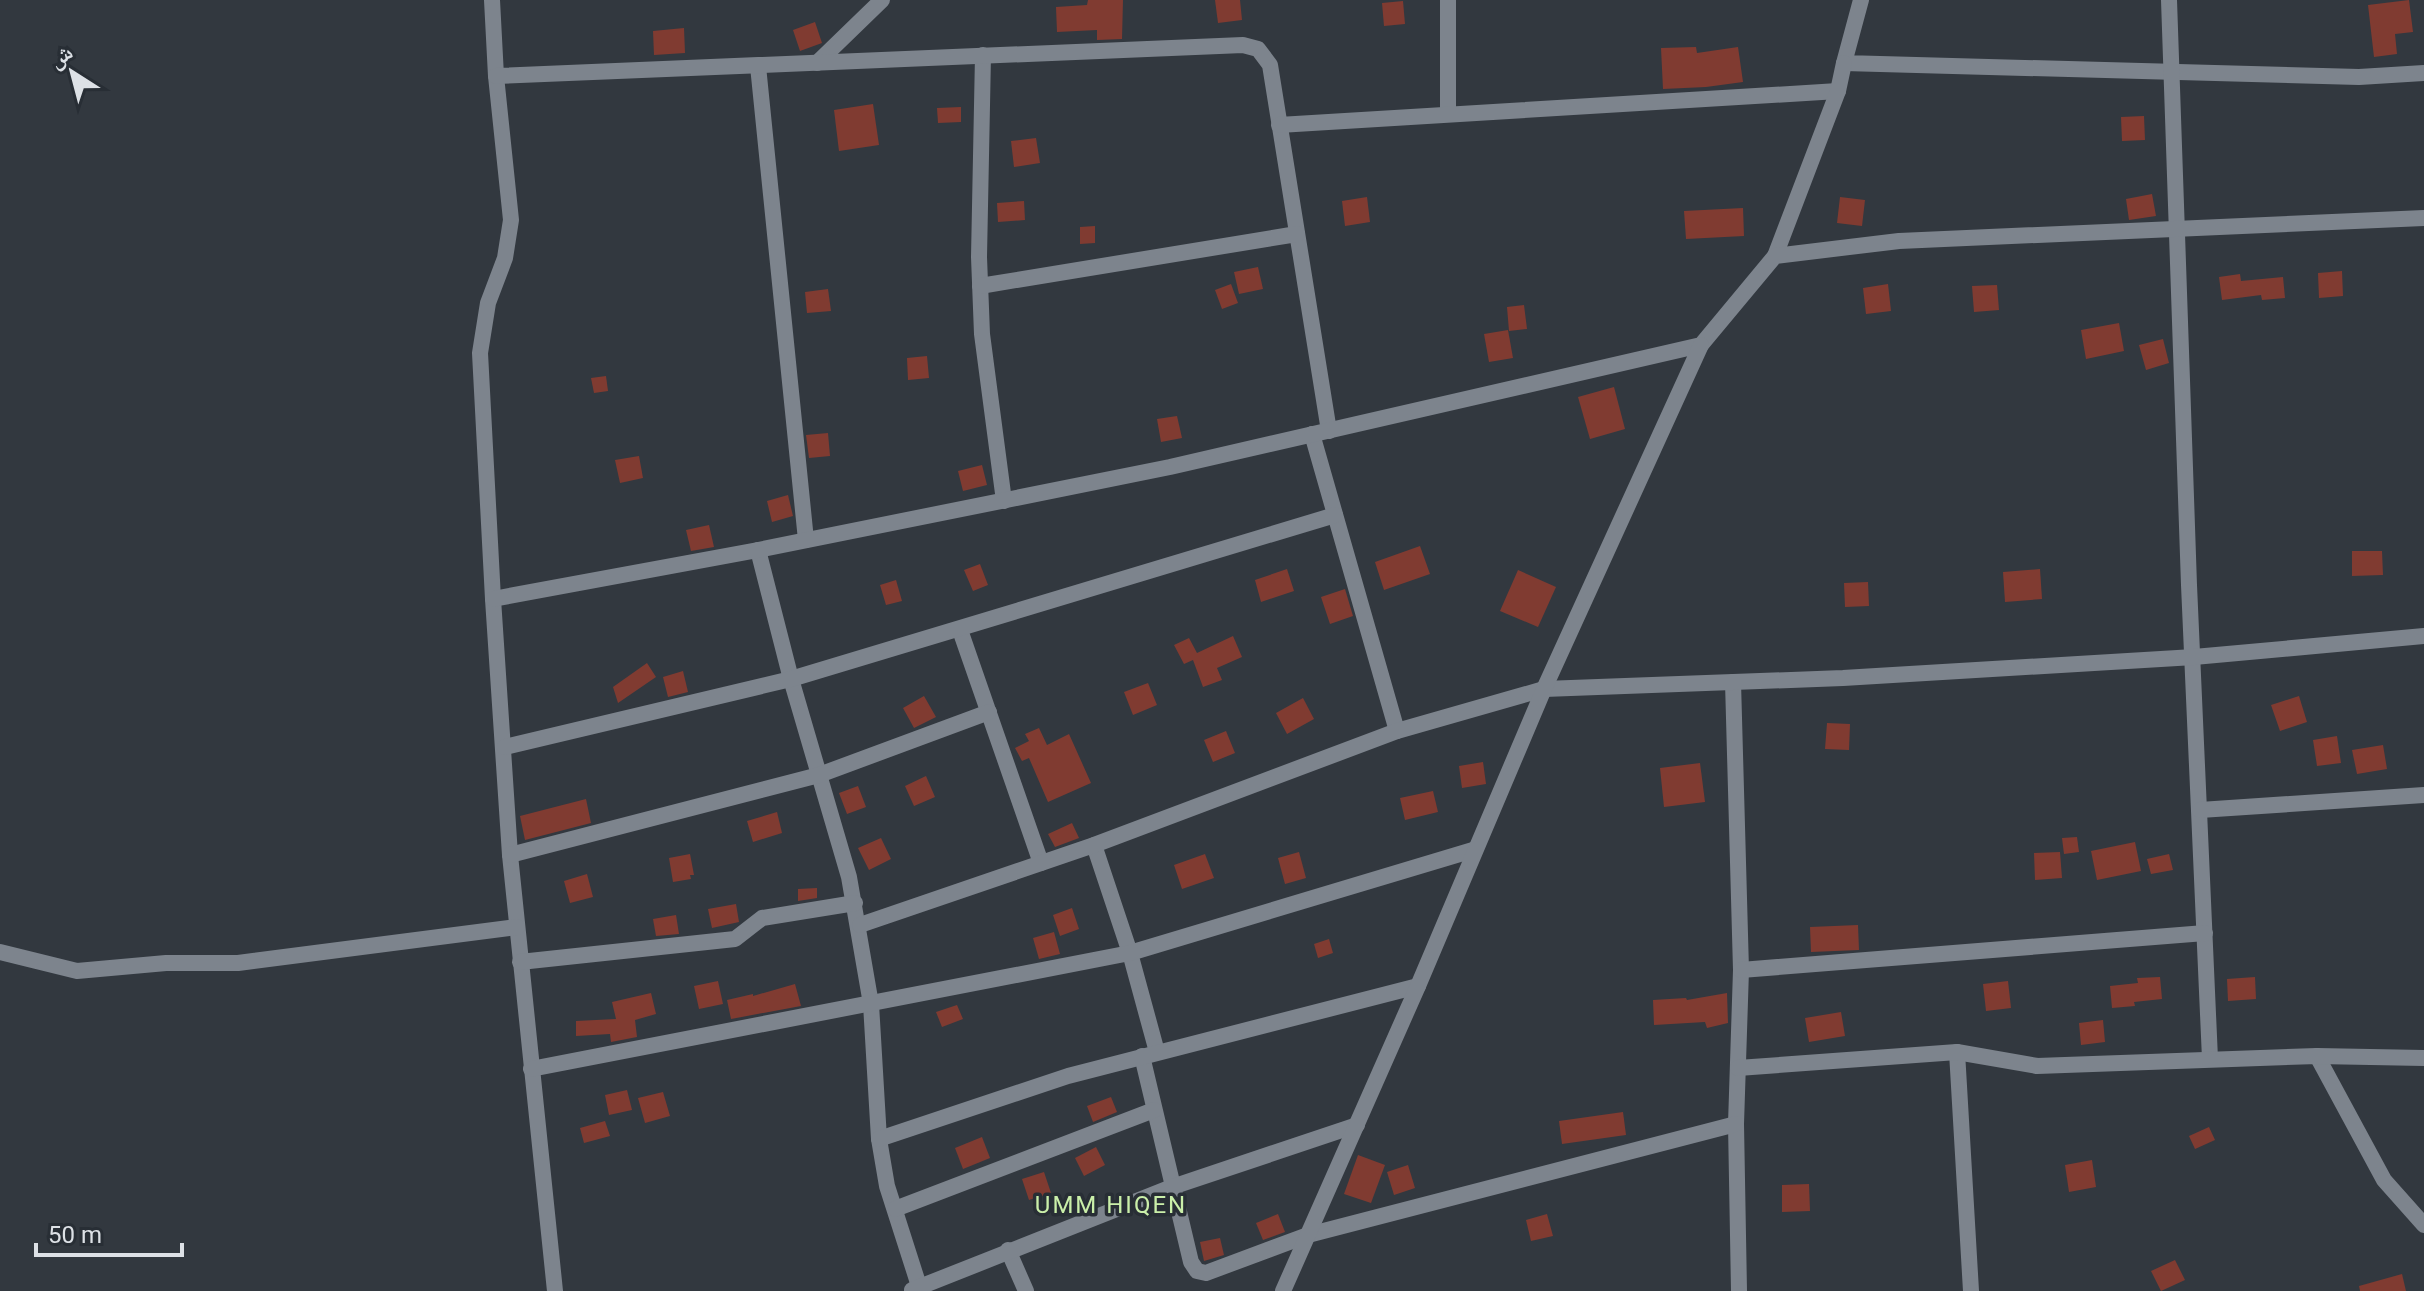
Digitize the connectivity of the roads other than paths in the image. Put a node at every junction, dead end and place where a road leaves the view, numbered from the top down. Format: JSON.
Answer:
{"nodes":[{"id":1,"x":492,"y":0,"type":"edge"},
{"id":2,"x":882,"y":0,"type":"edge"},
{"id":3,"x":1448,"y":0,"type":"edge"},
{"id":4,"x":1861,"y":0,"type":"edge"},
{"id":5,"x":2169,"y":0,"type":"edge"},
{"id":6,"x":983,"y":55,"type":"junction"},
{"id":7,"x":817,"y":63,"type":"junction"},
{"id":8,"x":1844,"y":63,"type":"junction"},
{"id":9,"x":758,"y":66,"type":"junction"},
{"id":10,"x":2170,"y":70,"type":"junction"},
{"id":11,"x":2424,"y":73,"type":"edge"},
{"id":12,"x":496,"y":76,"type":"junction"},
{"id":13,"x":1838,"y":91,"type":"junction"},
{"id":14,"x":1448,"y":113,"type":"junction"},
{"id":15,"x":1279,"y":125,"type":"junction"},
{"id":16,"x":2424,"y":218,"type":"edge"},
{"id":17,"x":2176,"y":230,"type":"junction"},
{"id":18,"x":1297,"y":234,"type":"junction"},
{"id":19,"x":1775,"y":256,"type":"junction"},
{"id":20,"x":980,"y":286,"type":"junction"},
{"id":21,"x":1701,"y":345,"type":"junction"},
{"id":22,"x":1329,"y":431,"type":"junction"},
{"id":23,"x":1312,"y":434,"type":"junction"},
{"id":24,"x":1004,"y":501,"type":"junction"},
{"id":25,"x":1335,"y":515,"type":"junction"},
{"id":26,"x":806,"y":540,"type":"junction"},
{"id":27,"x":758,"y":550,"type":"junction"},
{"id":28,"x":493,"y":599,"type":"junction"},
{"id":29,"x":960,"y":630,"type":"junction"},
{"id":30,"x":2424,"y":636,"type":"edge"},
{"id":31,"x":2194,"y":657,"type":"junction"},
{"id":32,"x":791,"y":679,"type":"junction"},
{"id":33,"x":1733,"y":682,"type":"junction"},
{"id":34,"x":1544,"y":689,"type":"junction"},
{"id":35,"x":989,"y":712,"type":"junction"},
{"id":36,"x":1397,"y":731,"type":"junction"},
{"id":37,"x":505,"y":747,"type":"junction"},
{"id":38,"x":819,"y":775,"type":"junction"},
{"id":39,"x":2424,"y":795,"type":"edge"},
{"id":40,"x":2200,"y":810,"type":"junction"},
{"id":41,"x":1094,"y":845,"type":"junction"},
{"id":42,"x":1473,"y":850,"type":"junction"},
{"id":43,"x":510,"y":855,"type":"junction"},
{"id":44,"x":1041,"y":863,"type":"junction"},
{"id":45,"x":855,"y":903,"type":"junction"},
{"id":46,"x":860,"y":925,"type":"junction"},
{"id":47,"x":517,"y":927,"type":"junction"},
{"id":48,"x":2205,"y":933,"type":"junction"},
{"id":49,"x":0,"y":952,"type":"edge"},
{"id":50,"x":1130,"y":953,"type":"junction"},
{"id":51,"x":520,"y":962,"type":"junction"},
{"id":52,"x":1741,"y":970,"type":"junction"},
{"id":53,"x":1418,"y":986,"type":"junction"},
{"id":54,"x":871,"y":1004,"type":"junction"},
{"id":55,"x":1957,"y":1052,"type":"junction"},
{"id":56,"x":1149,"y":1054,"type":"junction"},
{"id":57,"x":2317,"y":1056,"type":"junction"},
{"id":58,"x":2424,"y":1058,"type":"edge"},
{"id":59,"x":2210,"y":1059,"type":"junction"},
{"id":60,"x":1738,"y":1068,"type":"junction"},
{"id":61,"x":531,"y":1069,"type":"junction"},
{"id":62,"x":1154,"y":1110,"type":"junction"},
{"id":63,"x":1736,"y":1124,"type":"junction"},
{"id":64,"x":1357,"y":1125,"type":"junction"},
{"id":65,"x":879,"y":1139,"type":"junction"},
{"id":66,"x":1172,"y":1187,"type":"junction"},
{"id":67,"x":895,"y":1209,"type":"junction"},
{"id":68,"x":2424,"y":1225,"type":"edge"},
{"id":69,"x":1308,"y":1235,"type":"junction"},
{"id":70,"x":1008,"y":1250,"type":"junction"},
{"id":71,"x":914,"y":1288,"type":"edge"},
{"id":72,"x":555,"y":1291,"type":"edge"},
{"id":73,"x":1026,"y":1291,"type":"edge"},
{"id":74,"x":1283,"y":1291,"type":"edge"},
{"id":75,"x":1739,"y":1291,"type":"edge"},
{"id":76,"x":1971,"y":1291,"type":"edge"}],
"edges":[{"from":1,"to":12,"type":"street"},
{"from":2,"to":7,"type":"street"},
{"from":3,"to":14,"type":"street"},
{"from":4,"to":8,"type":"street"},
{"from":5,"to":10,"type":"street"},
{"from":6,"to":7,"type":"street"},
{"from":6,"to":15,"type":"street"},
{"from":6,"to":20,"type":"street"},
{"from":7,"to":9,"type":"street"},
{"from":8,"to":10,"type":"street"},
{"from":8,"to":13,"type":"street"},
{"from":9,"to":12,"type":"street"},
{"from":9,"to":26,"type":"street"},
{"from":10,"to":11,"type":"street"},
{"from":10,"to":17,"type":"street"},
{"from":12,"to":28,"type":"street"},
{"from":13,"to":14,"type":"street"},
{"from":13,"to":19,"type":"street"},
{"from":14,"to":15,"type":"street"},
{"from":15,"to":18,"type":"street"},
{"from":16,"to":17,"type":"street"},
{"from":17,"to":19,"type":"street"},
{"from":17,"to":31,"type":"street"},
{"from":18,"to":20,"type":"street"},
{"from":18,"to":22,"type":"street"},
{"from":19,"to":21,"type":"street"},
{"from":20,"to":24,"type":"street"},
{"from":21,"to":22,"type":"street"},
{"from":21,"to":34,"type":"street"},
{"from":22,"to":23,"type":"street"},
{"from":23,"to":24,"type":"street"},
{"from":23,"to":25,"type":"street"},
{"from":24,"to":26,"type":"street"},
{"from":25,"to":29,"type":"street"},
{"from":25,"to":36,"type":"street"},
{"from":26,"to":27,"type":"street"},
{"from":27,"to":28,"type":"street"},
{"from":27,"to":32,"type":"street"},
{"from":28,"to":37,"type":"street"},
{"from":29,"to":32,"type":"street"},
{"from":29,"to":35,"type":"street"},
{"from":30,"to":31,"type":"street"},
{"from":31,"to":33,"type":"street"},
{"from":31,"to":40,"type":"street"},
{"from":32,"to":37,"type":"street"},
{"from":32,"to":38,"type":"street"},
{"from":33,"to":34,"type":"street"},
{"from":33,"to":52,"type":"street"},
{"from":34,"to":36,"type":"street"},
{"from":34,"to":42,"type":"street"},
{"from":35,"to":38,"type":"street"},
{"from":35,"to":44,"type":"street"},
{"from":36,"to":41,"type":"street"},
{"from":37,"to":43,"type":"street"},
{"from":38,"to":43,"type":"street"},
{"from":38,"to":45,"type":"street"},
{"from":39,"to":40,"type":"street"},
{"from":40,"to":48,"type":"street"},
{"from":41,"to":44,"type":"street"},
{"from":41,"to":50,"type":"street"},
{"from":42,"to":50,"type":"street"},
{"from":42,"to":53,"type":"street"},
{"from":43,"to":47,"type":"street"},
{"from":44,"to":46,"type":"street"},
{"from":45,"to":46,"type":"street"},
{"from":45,"to":51,"type":"street"},
{"from":46,"to":54,"type":"street"},
{"from":47,"to":49,"type":"street"},
{"from":47,"to":51,"type":"street"},
{"from":48,"to":52,"type":"street"},
{"from":48,"to":59,"type":"street"},
{"from":50,"to":54,"type":"street"},
{"from":50,"to":56,"type":"street"},
{"from":51,"to":61,"type":"street"},
{"from":52,"to":60,"type":"street"},
{"from":53,"to":56,"type":"street"},
{"from":53,"to":64,"type":"street"},
{"from":54,"to":61,"type":"street"},
{"from":54,"to":65,"type":"street"},
{"from":55,"to":59,"type":"street"},
{"from":55,"to":60,"type":"street"},
{"from":55,"to":76,"type":"street"},
{"from":56,"to":62,"type":"street"},
{"from":56,"to":65,"type":"street"},
{"from":57,"to":58,"type":"street"},
{"from":57,"to":59,"type":"street"},
{"from":57,"to":68,"type":"street"},
{"from":60,"to":63,"type":"street"},
{"from":61,"to":72,"type":"street"},
{"from":62,"to":66,"type":"street"},
{"from":62,"to":67,"type":"street"},
{"from":63,"to":69,"type":"street"},
{"from":63,"to":75,"type":"street"},
{"from":64,"to":66,"type":"street"},
{"from":64,"to":69,"type":"street"},
{"from":65,"to":67,"type":"street"},
{"from":66,"to":69,"type":"street"},
{"from":66,"to":70,"type":"street"},
{"from":67,"to":71,"type":"street"},
{"from":69,"to":74,"type":"street"},
{"from":70,"to":71,"type":"street"},
{"from":70,"to":73,"type":"street"}]}
